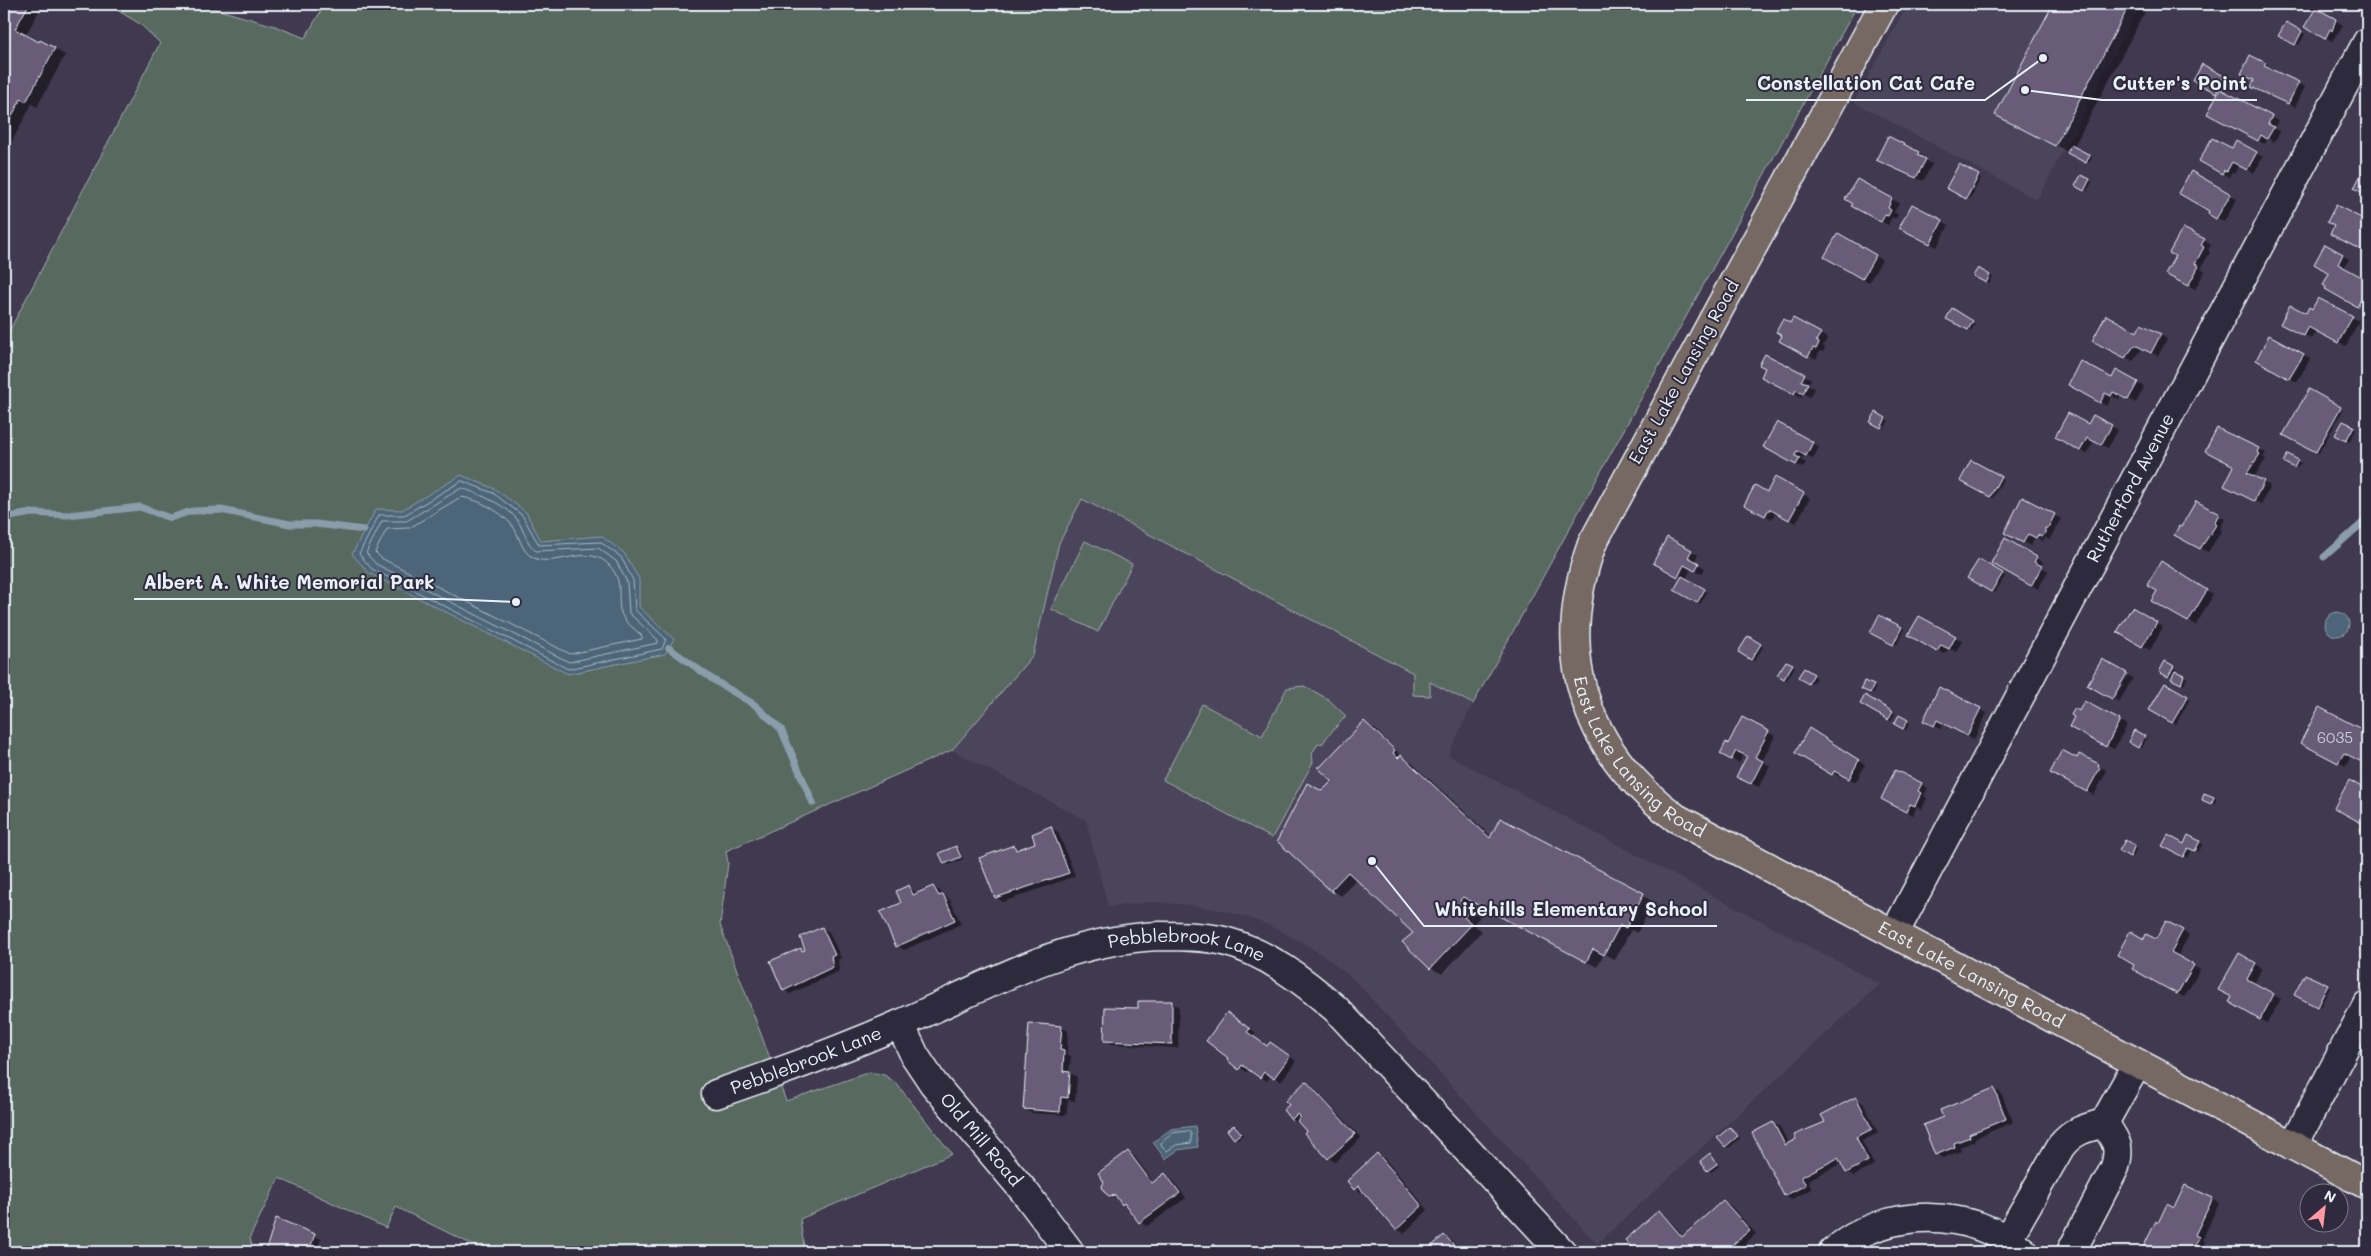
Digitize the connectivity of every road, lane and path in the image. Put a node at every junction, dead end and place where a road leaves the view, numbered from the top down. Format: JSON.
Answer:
{"nodes":[{"id":1,"x":1884,"y":4,"type":"edge"},
{"id":2,"x":2367,"y":42,"type":"edge"},
{"id":3,"x":1894,"y":934,"type":"junction"},
{"id":4,"x":2367,"y":1005,"type":"edge"},
{"id":5,"x":900,"y":1024,"type":"junction"},
{"id":6,"x":2137,"y":1064,"type":"junction"},
{"id":7,"x":716,"y":1094,"type":"dead end"},
{"id":8,"x":2104,"y":1124,"type":"junction"},
{"id":9,"x":2293,"y":1146,"type":"junction"},
{"id":10,"x":2367,"y":1186,"type":"edge"},
{"id":11,"x":2016,"y":1246,"type":"edge"},
{"id":12,"x":1070,"y":1252,"type":"edge"},
{"id":13,"x":1562,"y":1252,"type":"edge"},
{"id":14,"x":1833,"y":1252,"type":"edge"},
{"id":15,"x":2070,"y":1252,"type":"edge"}],
"edges":[{"from":1,"to":3,"type":"main road","name":"East Lake Lansing Road"},
{"from":2,"to":3,"type":"street","name":"Rutherford Avenue"},
{"from":3,"to":6,"type":"main road","name":"East Lake Lansing Road"},
{"from":4,"to":9,"type":"street"},
{"from":5,"to":7,"type":"street","name":"Pebblebrook Lane"},
{"from":5,"to":12,"type":"street","name":"Old Mill Road"},
{"from":5,"to":13,"type":"street","name":"Pebblebrook Lane"},
{"from":6,"to":8,"type":"street"},
{"from":6,"to":9,"type":"main road","name":"East Lake Lansing Road"},
{"from":8,"to":11,"type":"street"},
{"from":8,"to":15,"type":"street"},
{"from":9,"to":10,"type":"main road","name":"East Lake Lansing Road"},
{"from":11,"to":14,"type":"street"}]}
